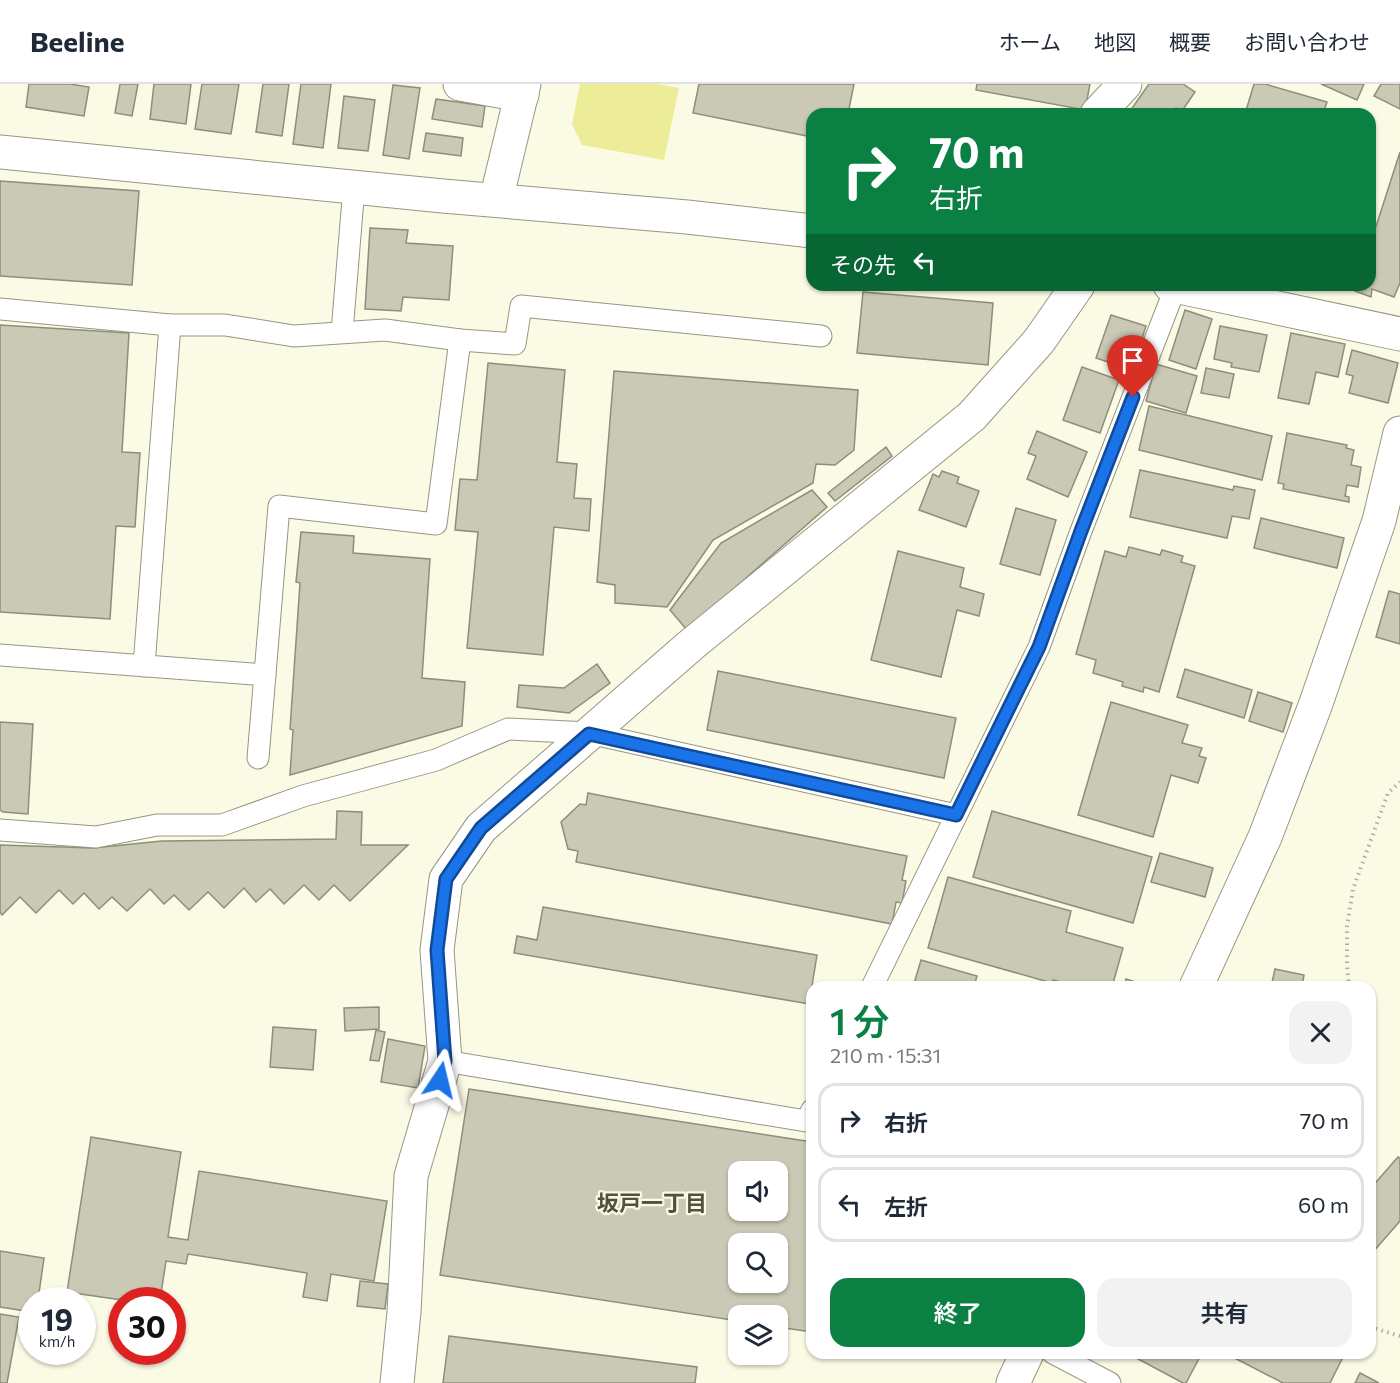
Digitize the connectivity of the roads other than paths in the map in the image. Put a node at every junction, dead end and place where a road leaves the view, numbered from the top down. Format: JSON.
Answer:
{"nodes":[{"id":1,"x":460,"y":84,"type":"edge"},
{"id":2,"x":1125,"y":84,"type":"edge"},
{"id":3,"x":523,"y":90,"type":"edge"},
{"id":4,"x":1103,"y":108,"type":"edge"},
{"id":5,"x":0,"y":152,"type":"edge"},
{"id":6,"x":354,"y":187,"type":"junction"},
{"id":7,"x":496,"y":200,"type":"junction"},
{"id":8,"x":806,"y":230,"type":"edge"},
{"id":9,"x":1074,"y":291,"type":"edge"},
{"id":10,"x":1171,"y":291,"type":"edge"},
{"id":11,"x":1197,"y":291,"type":"edge"},
{"id":12,"x":0,"y":309,"type":"edge"},
{"id":13,"x":171,"y":325,"type":"junction"},
{"id":14,"x":342,"y":332,"type":"junction"},
{"id":15,"x":1400,"y":334,"type":"edge"},
{"id":16,"x":821,"y":336,"type":"dead end"},
{"id":17,"x":460,"y":340,"type":"junction"},
{"id":18,"x":1400,"y":433,"type":"edge"},
{"id":19,"x":0,"y":655,"type":"edge"},
{"id":20,"x":144,"y":666,"type":"junction"},
{"id":21,"x":265,"y":675,"type":"junction"},
{"id":22,"x":589,"y":734,"type":"junction"},
{"id":23,"x":258,"y":758,"type":"dead end"},
{"id":24,"x":956,"y":815,"type":"junction"},
{"id":25,"x":0,"y":830,"type":"edge"},
{"id":26,"x":875,"y":981,"type":"edge"},
{"id":27,"x":1199,"y":981,"type":"edge"},
{"id":28,"x":445,"y":1061,"type":"junction"},
{"id":29,"x":806,"y":1121,"type":"edge"},
{"id":30,"x":1024,"y":1359,"type":"edge"},
{"id":31,"x":1064,"y":1359,"type":"edge"},
{"id":32,"x":397,"y":1383,"type":"edge"},
{"id":33,"x":1013,"y":1383,"type":"edge"},
{"id":34,"x":1110,"y":1383,"type":"edge"}],
"edges":[{"from":1,"to":3,"type":"street"},
{"from":2,"to":4,"type":"street"},
{"from":3,"to":7,"type":"street"},
{"from":5,"to":6,"type":"street"},
{"from":6,"to":7,"type":"street"},
{"from":6,"to":14,"type":"lane"},
{"from":7,"to":8,"type":"street"},
{"from":9,"to":22,"type":"street"},
{"from":10,"to":24,"type":"lane"},
{"from":11,"to":15,"type":"street"},
{"from":12,"to":13,"type":"lane"},
{"from":13,"to":14,"type":"lane"},
{"from":13,"to":20,"type":"lane"},
{"from":14,"to":17,"type":"lane"},
{"from":16,"to":17,"type":"lane"},
{"from":17,"to":21,"type":"lane"},
{"from":18,"to":27,"type":"street"},
{"from":19,"to":20,"type":"lane"},
{"from":20,"to":21,"type":"lane"},
{"from":21,"to":23,"type":"lane"},
{"from":22,"to":24,"type":"lane"},
{"from":22,"to":25,"type":"lane"},
{"from":22,"to":28,"type":"street"},
{"from":24,"to":26,"type":"lane"},
{"from":28,"to":29,"type":"lane"},
{"from":28,"to":32,"type":"street"},
{"from":30,"to":33,"type":"street"},
{"from":31,"to":34,"type":"lane"}]}
